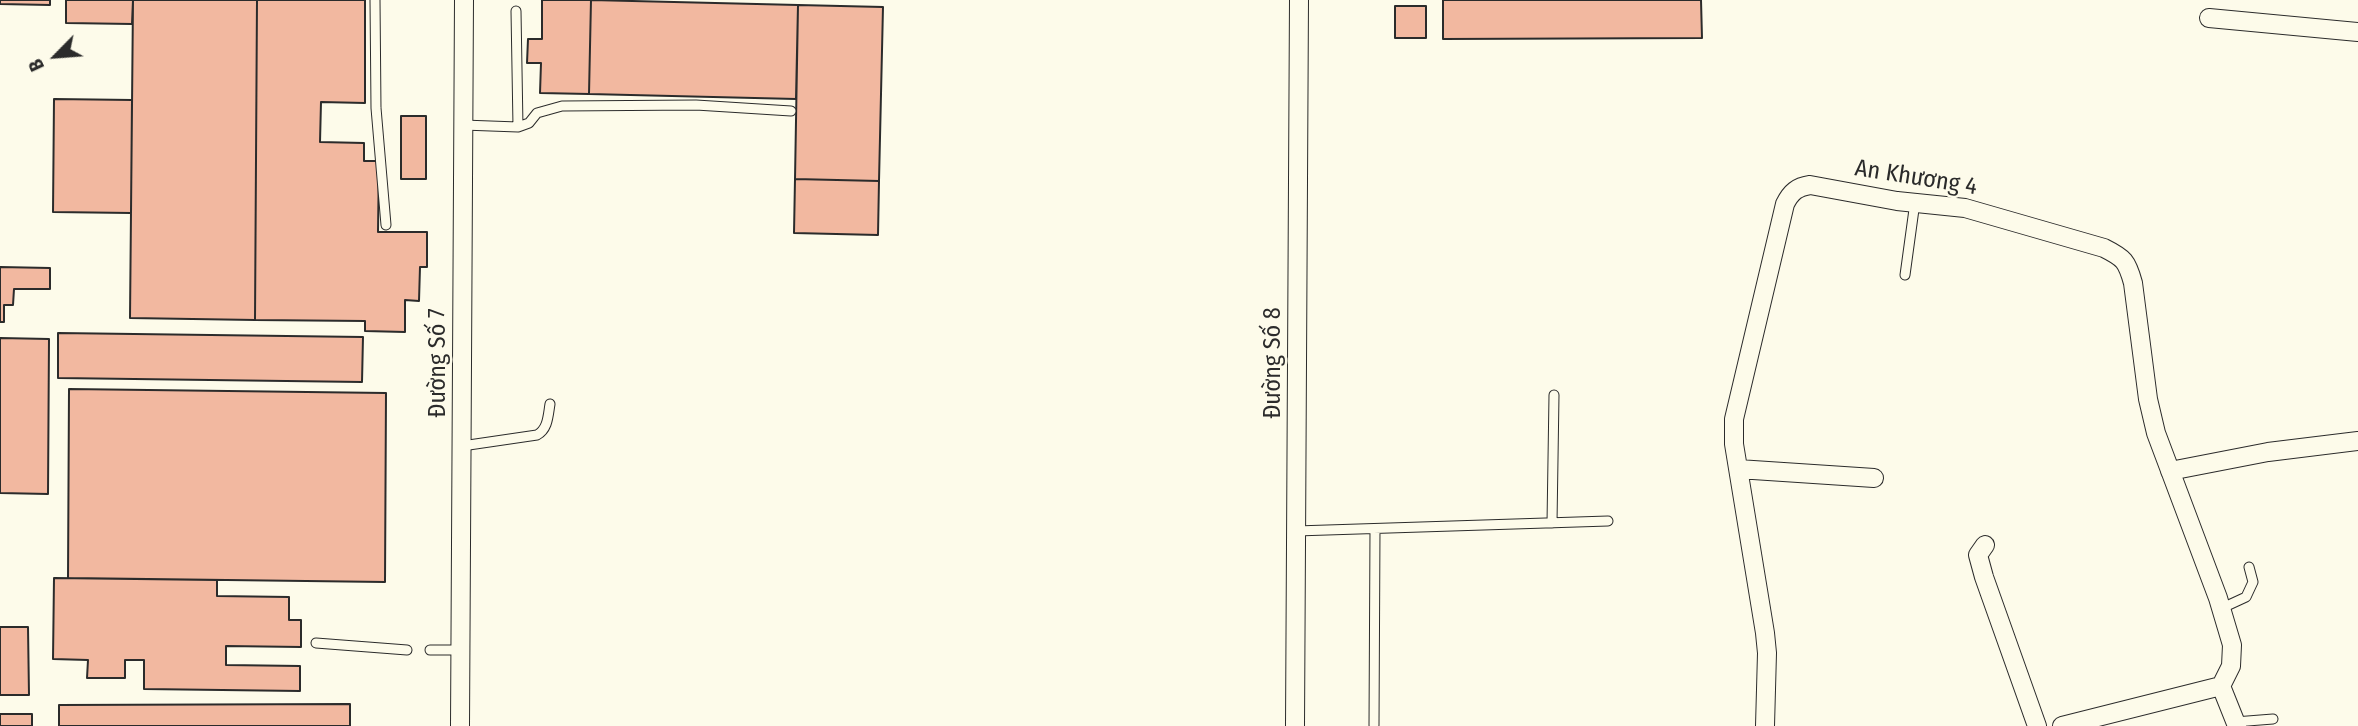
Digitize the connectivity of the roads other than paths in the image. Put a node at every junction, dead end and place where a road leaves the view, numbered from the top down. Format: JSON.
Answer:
{"nodes":[{"id":1,"x":375,"y":0,"type":"edge"},
{"id":2,"x":464,"y":0,"type":"edge"},
{"id":3,"x":1299,"y":0,"type":"edge"},
{"id":4,"x":516,"y":11,"type":"dead end"},
{"id":5,"x":2209,"y":18,"type":"dead end"},
{"id":6,"x":2358,"y":32,"type":"edge"},
{"id":7,"x":791,"y":111,"type":"dead end"},
{"id":8,"x":463,"y":125,"type":"junction"},
{"id":9,"x":519,"y":127,"type":"junction"},
{"id":10,"x":1915,"y":202,"type":"junction"},
{"id":11,"x":386,"y":225,"type":"dead end"},
{"id":12,"x":1905,"y":275,"type":"dead end"},
{"id":13,"x":1554,"y":396,"type":"dead end"},
{"id":14,"x":550,"y":404,"type":"dead end"},
{"id":15,"x":2358,"y":441,"type":"edge"},
{"id":16,"x":462,"y":446,"type":"junction"},
{"id":17,"x":1738,"y":469,"type":"junction"},
{"id":18,"x":2170,"y":471,"type":"junction"},
{"id":19,"x":1874,"y":478,"type":"dead end"},
{"id":20,"x":1608,"y":521,"type":"dead end"},
{"id":21,"x":1552,"y":523,"type":"junction"},
{"id":22,"x":1376,"y":529,"type":"junction"},
{"id":23,"x":1296,"y":531,"type":"junction"},
{"id":24,"x":1985,"y":545,"type":"dead end"},
{"id":25,"x":2249,"y":568,"type":"dead end"},
{"id":26,"x":2220,"y":609,"type":"junction"},
{"id":27,"x":316,"y":643,"type":"dead end"},
{"id":28,"x":407,"y":650,"type":"dead end"},
{"id":29,"x":430,"y":650,"type":"dead end"},
{"id":30,"x":461,"y":650,"type":"junction"},
{"id":31,"x":2221,"y":686,"type":"junction"},
{"id":32,"x":2273,"y":719,"type":"dead end"},
{"id":33,"x":2236,"y":724,"type":"edge"},
{"id":34,"x":1374,"y":725,"type":"edge"},
{"id":35,"x":460,"y":726,"type":"edge"},
{"id":36,"x":1295,"y":726,"type":"edge"},
{"id":37,"x":1765,"y":726,"type":"edge"},
{"id":38,"x":2037,"y":726,"type":"edge"},
{"id":39,"x":2062,"y":726,"type":"edge"}],
"edges":[{"from":1,"to":11,"type":"lane"},
{"from":2,"to":8,"type":"street","name":"Đường Số 7"},
{"from":3,"to":23,"type":"street","name":"Đường Số 8"},
{"from":4,"to":9,"type":"lane"},
{"from":5,"to":6,"type":"street"},
{"from":7,"to":9,"type":"lane"},
{"from":8,"to":9,"type":"lane"},
{"from":8,"to":16,"type":"street","name":"Đường Số 7"},
{"from":10,"to":12,"type":"lane"},
{"from":10,"to":17,"type":"street","name":"An Khương 4"},
{"from":10,"to":18,"type":"street","name":"An Khương 4"},
{"from":13,"to":21,"type":"lane"},
{"from":14,"to":16,"type":"lane"},
{"from":15,"to":18,"type":"street"},
{"from":16,"to":30,"type":"street","name":"Đường Số 7"},
{"from":17,"to":19,"type":"street"},
{"from":17,"to":37,"type":"street","name":"An Khương 4"},
{"from":18,"to":26,"type":"street","name":"An Khương 4"},
{"from":20,"to":21,"type":"lane"},
{"from":21,"to":22,"type":"lane"},
{"from":22,"to":23,"type":"lane"},
{"from":22,"to":34,"type":"lane"},
{"from":23,"to":36,"type":"street","name":"Đường Số 8"},
{"from":24,"to":38,"type":"street"},
{"from":25,"to":26,"type":"lane"},
{"from":26,"to":31,"type":"street","name":"An Khương 4"},
{"from":27,"to":28,"type":"lane"},
{"from":29,"to":30,"type":"lane"},
{"from":30,"to":35,"type":"street","name":"Đường Số 7"},
{"from":31,"to":33,"type":"street"},
{"from":31,"to":39,"type":"street"},
{"from":32,"to":33,"type":"lane"}]}
